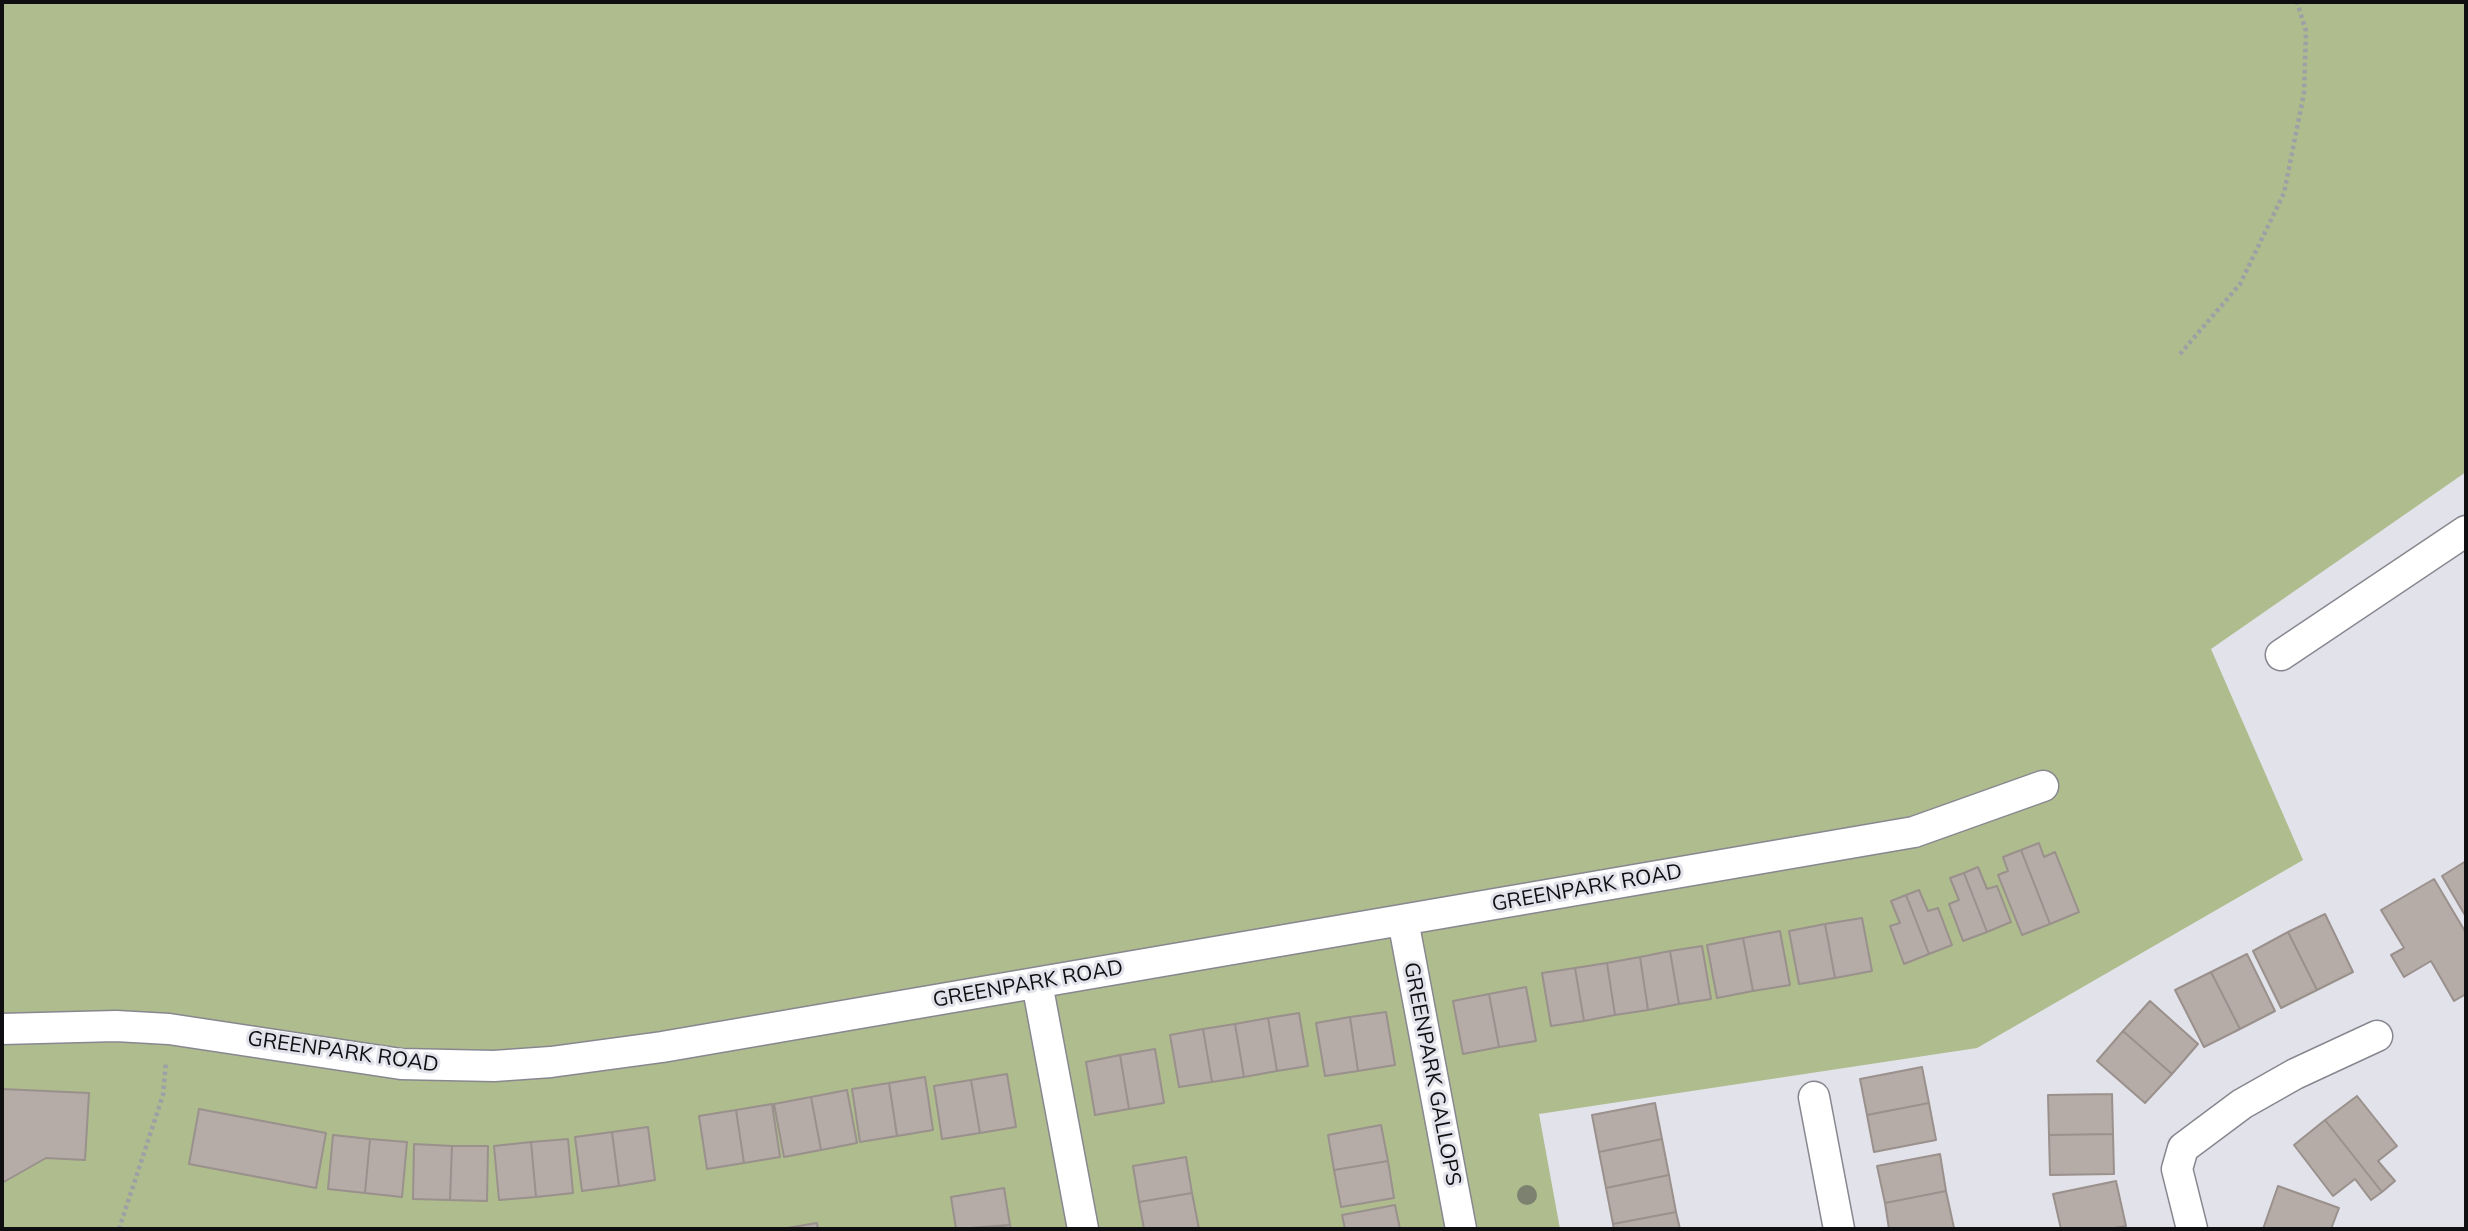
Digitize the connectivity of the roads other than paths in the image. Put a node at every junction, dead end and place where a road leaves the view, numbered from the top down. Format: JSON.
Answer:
{"nodes":[{"id":1,"x":2466,"y":531,"type":"edge"},
{"id":2,"x":2281,"y":655,"type":"dead end"},
{"id":3,"x":2043,"y":786,"type":"dead end"},
{"id":4,"x":1403,"y":920,"type":"junction"},
{"id":5,"x":1037,"y":983,"type":"junction"},
{"id":6,"x":2,"y":1029,"type":"edge"},
{"id":7,"x":2377,"y":1036,"type":"dead end"},
{"id":8,"x":1814,"y":1097,"type":"dead end"},
{"id":9,"x":1083,"y":1229,"type":"edge"},
{"id":10,"x":1461,"y":1229,"type":"edge"},
{"id":11,"x":1839,"y":1229,"type":"edge"},
{"id":12,"x":2192,"y":1229,"type":"edge"}],
"edges":[{"from":1,"to":2,"type":"street"},
{"from":3,"to":4,"type":"street","name":"GREENPARK ROAD"},
{"from":4,"to":5,"type":"street","name":"GREENPARK ROAD"},
{"from":4,"to":10,"type":"street","name":"GREENPARK GALLOPS"},
{"from":5,"to":6,"type":"street","name":"GREENPARK ROAD"},
{"from":5,"to":9,"type":"street"},
{"from":7,"to":12,"type":"street"},
{"from":8,"to":11,"type":"street"}]}
